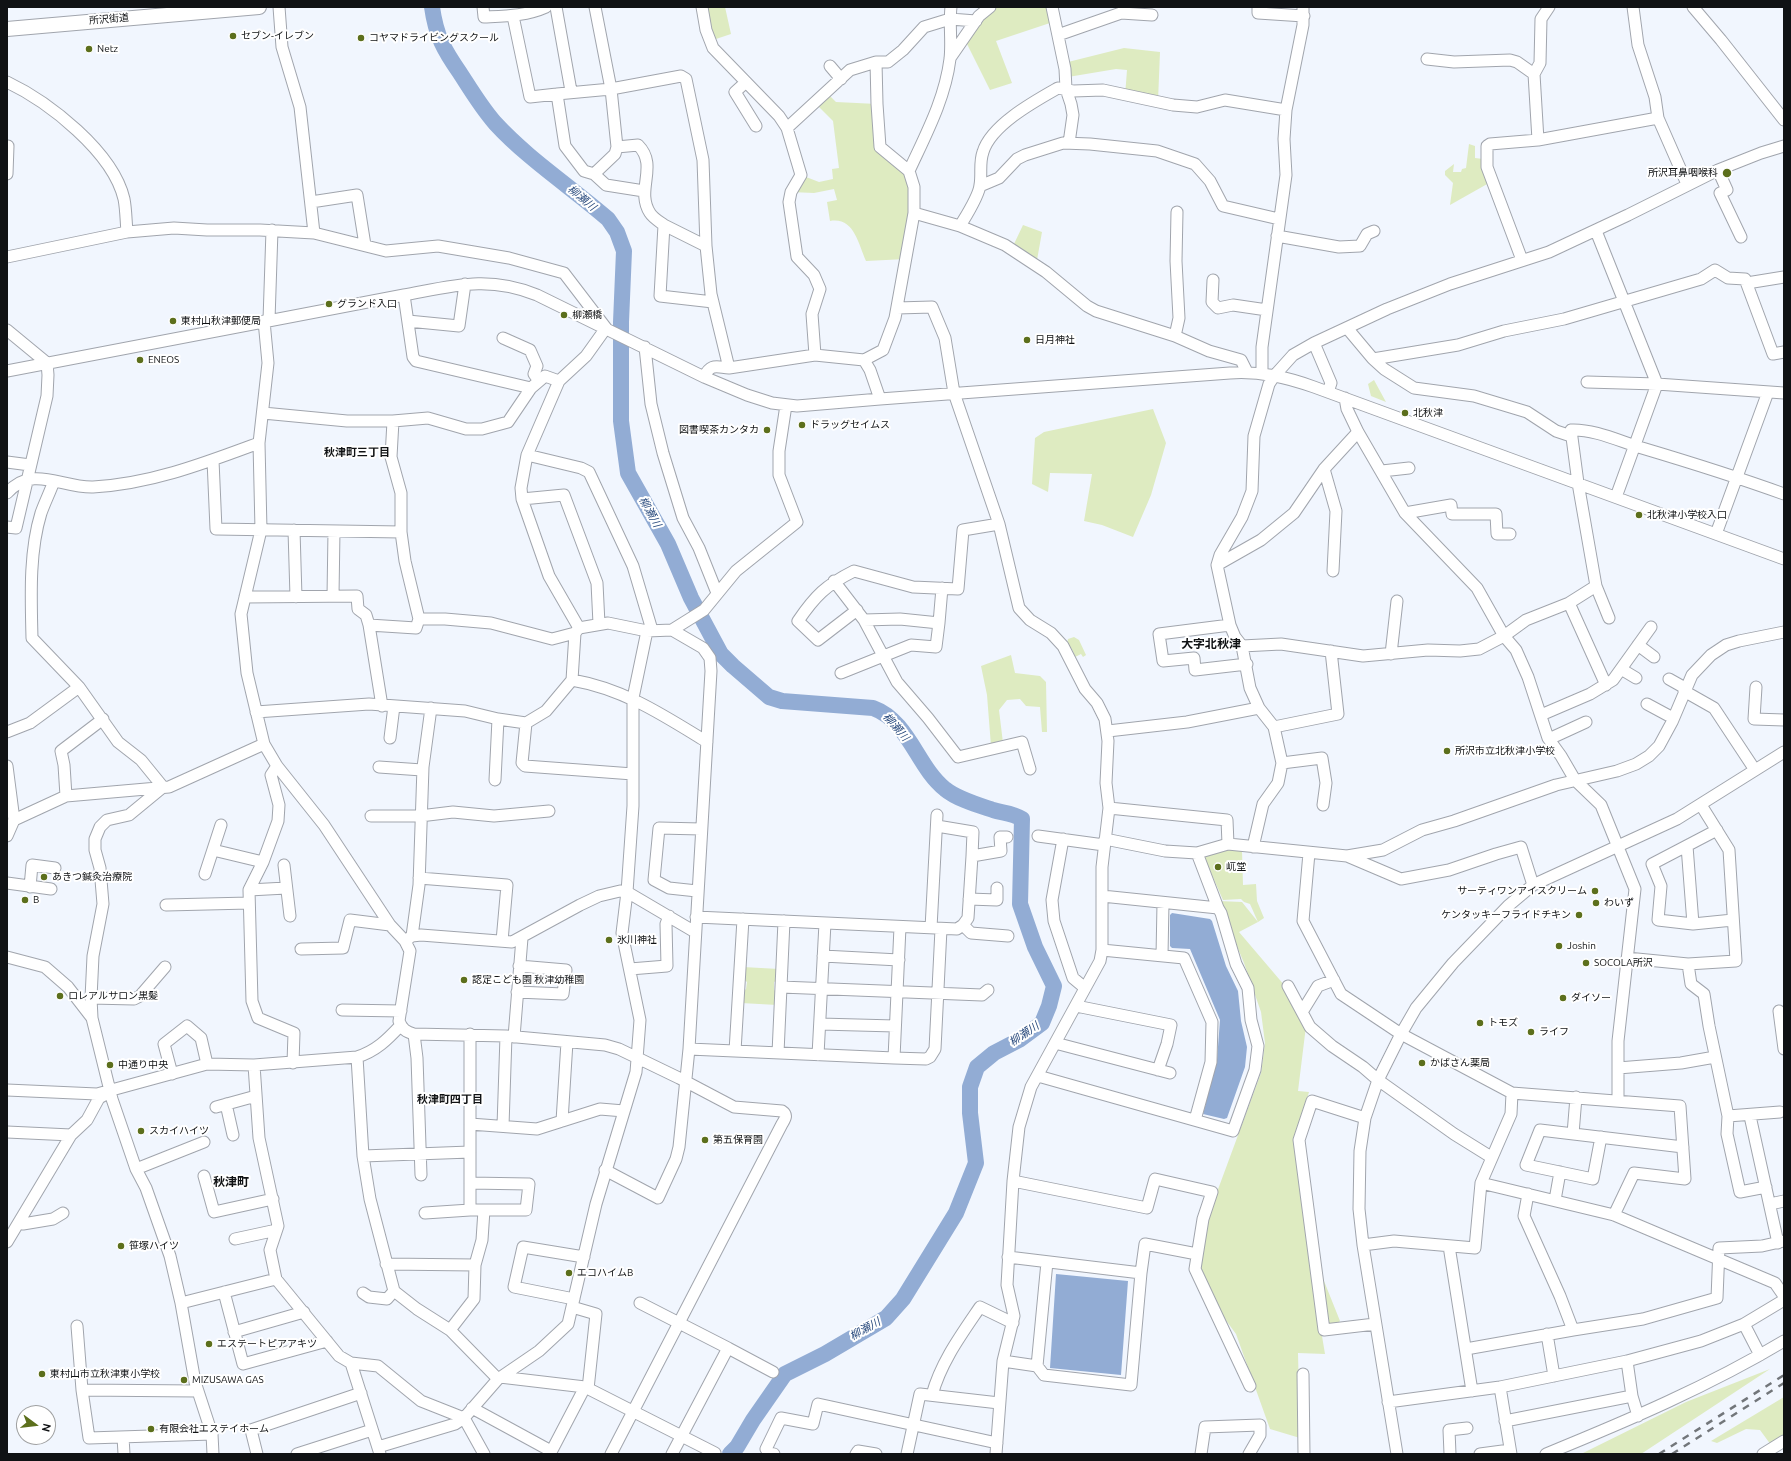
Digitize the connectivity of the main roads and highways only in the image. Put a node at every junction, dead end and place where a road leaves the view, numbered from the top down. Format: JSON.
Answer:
{"nodes":[{"id":1,"x":259,"y":7,"type":"edge"},
{"id":2,"x":241,"y":8,"type":"edge"},
{"id":3,"x":7,"y":29,"type":"edge"}],
"edges":[{"from":1,"to":2,"type":"main road","name":"所沢街道"},
{"from":2,"to":3,"type":"main road","name":"所沢街道"}]}
